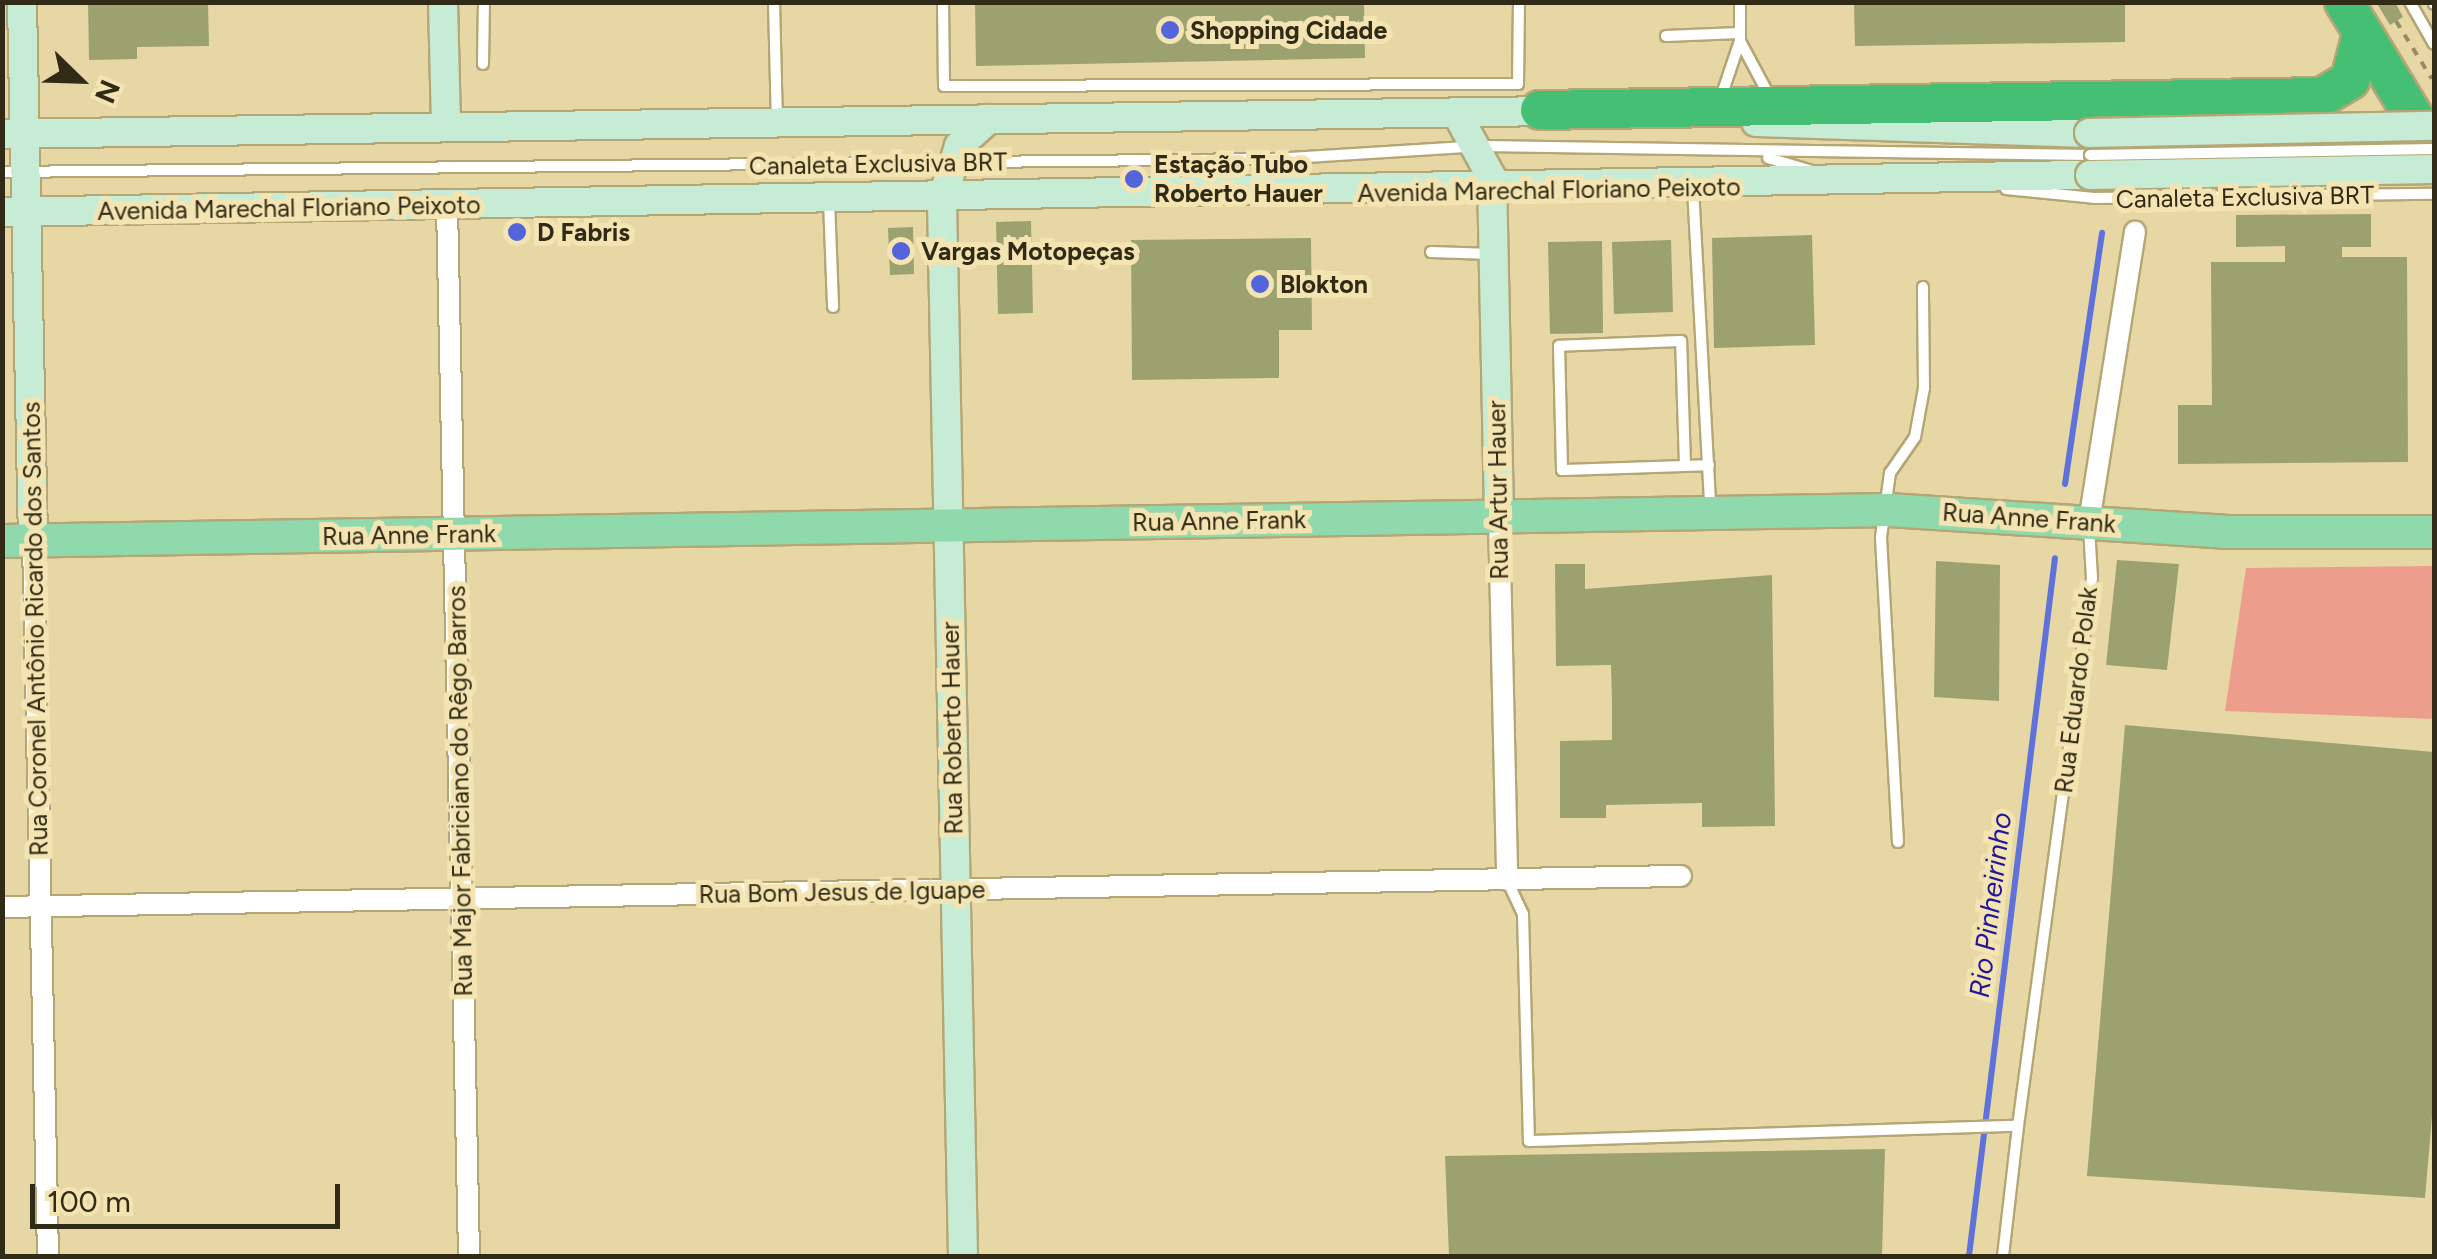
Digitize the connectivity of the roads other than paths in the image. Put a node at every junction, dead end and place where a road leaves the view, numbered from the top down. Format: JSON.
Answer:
{"nodes":[{"id":1,"x":22,"y":2,"type":"edge"},
{"id":2,"x":443,"y":2,"type":"edge"},
{"id":3,"x":484,"y":2,"type":"edge"},
{"id":4,"x":774,"y":2,"type":"edge"},
{"id":5,"x":944,"y":2,"type":"edge"},
{"id":6,"x":1519,"y":2,"type":"edge"},
{"id":7,"x":1740,"y":2,"type":"edge"},
{"id":8,"x":2410,"y":2,"type":"edge"},
{"id":9,"x":2367,"y":19,"type":"edge"},
{"id":10,"x":1666,"y":36,"type":"dead end"},
{"id":11,"x":1739,"y":37,"type":"junction"},
{"id":12,"x":2434,"y":44,"type":"edge"},
{"id":13,"x":483,"y":64,"type":"dead end"},
{"id":14,"x":1957,"y":102,"type":"junction"},
{"id":15,"x":1774,"y":106,"type":"junction"},
{"id":16,"x":1719,"y":107,"type":"junction"},
{"id":17,"x":1540,"y":110,"type":"junction"},
{"id":18,"x":1456,"y":112,"type":"junction"},
{"id":19,"x":989,"y":119,"type":"junction"},
{"id":20,"x":777,"y":122,"type":"junction"},
{"id":21,"x":2434,"y":126,"type":"edge"},
{"id":22,"x":446,"y":127,"type":"junction"},
{"id":23,"x":2020,"y":132,"type":"junction"},
{"id":24,"x":14,"y":133,"type":"edge"},
{"id":25,"x":1482,"y":146,"type":"junction"},
{"id":26,"x":2434,"y":150,"type":"edge"},
{"id":27,"x":1752,"y":153,"type":"junction"},
{"id":28,"x":2090,"y":155,"type":"junction"},
{"id":29,"x":1939,"y":157,"type":"junction"},
{"id":30,"x":949,"y":164,"type":"junction"},
{"id":31,"x":2434,"y":170,"type":"edge"},
{"id":32,"x":14,"y":171,"type":"edge"},
{"id":33,"x":1996,"y":174,"type":"junction"},
{"id":34,"x":1965,"y":184,"type":"junction"},
{"id":35,"x":2049,"y":184,"type":"junction"},
{"id":36,"x":1862,"y":186,"type":"junction"},
{"id":37,"x":1693,"y":188,"type":"junction"},
{"id":38,"x":1492,"y":191,"type":"junction"},
{"id":39,"x":2434,"y":194,"type":"edge"},
{"id":40,"x":942,"y":198,"type":"junction"},
{"id":41,"x":829,"y":200,"type":"junction"},
{"id":42,"x":448,"y":206,"type":"junction"},
{"id":43,"x":14,"y":212,"type":"edge"},
{"id":44,"x":2134,"y":232,"type":"dead end"},
{"id":45,"x":1432,"y":252,"type":"dead end"},
{"id":46,"x":1493,"y":254,"type":"junction"},
{"id":47,"x":1923,"y":287,"type":"dead end"},
{"id":48,"x":833,"y":308,"type":"dead end"},
{"id":49,"x":1685,"y":465,"type":"junction"},
{"id":50,"x":1709,"y":465,"type":"junction"},
{"id":51,"x":1889,"y":510,"type":"junction"},
{"id":52,"x":1711,"y":513,"type":"junction"},
{"id":53,"x":1499,"y":516,"type":"junction"},
{"id":54,"x":2089,"y":522,"type":"junction"},
{"id":55,"x":948,"y":526,"type":"junction"},
{"id":56,"x":2434,"y":532,"type":"edge"},
{"id":57,"x":454,"y":534,"type":"junction"},
{"id":58,"x":18,"y":541,"type":"edge"},
{"id":59,"x":1898,"y":842,"type":"dead end"},
{"id":60,"x":1681,"y":876,"type":"dead end"},
{"id":61,"x":1506,"y":880,"type":"junction"},
{"id":62,"x":956,"y":890,"type":"junction"},
{"id":63,"x":462,"y":899,"type":"junction"},
{"id":64,"x":40,"y":907,"type":"junction"},
{"id":65,"x":2,"y":908,"type":"edge"},
{"id":66,"x":2018,"y":1126,"type":"junction"},
{"id":67,"x":48,"y":1256,"type":"edge"},
{"id":68,"x":469,"y":1256,"type":"edge"},
{"id":69,"x":963,"y":1256,"type":"edge"},
{"id":70,"x":2003,"y":1256,"type":"edge"}],
"edges":[{"from":1,"to":24,"type":"street","name":"Rua Coronel Antônio Ricardo dos Santos"},
{"from":2,"to":22,"type":"street"},
{"from":3,"to":13,"type":"lane"},
{"from":4,"to":20,"type":"lane"},
{"from":5,"to":6,"type":"lane"},
{"from":7,"to":11,"type":"lane"},
{"from":8,"to":12,"type":"lane"},
{"from":9,"to":14,"type":"highway"},
{"from":9,"to":26,"type":"highway"},
{"from":10,"to":11,"type":"lane"},
{"from":11,"to":15,"type":"lane"},
{"from":11,"to":16,"type":"lane"},
{"from":14,"to":15,"type":"highway"},
{"from":14,"to":23,"type":"street"},
{"from":15,"to":16,"type":"highway"},
{"from":16,"to":17,"type":"highway"},
{"from":17,"to":18,"type":"street","name":"Avenida Marechal Floriano Peixoto"},
{"from":17,"to":23,"type":"street","name":"Avenida Marechal Floriano Peixoto"},
{"from":18,"to":19,"type":"street","name":"Avenida Marechal Floriano Peixoto"},
{"from":18,"to":25,"type":"street","name":"Rua Artur Hauer"},
{"from":19,"to":20,"type":"street","name":"Avenida Marechal Floriano Peixoto"},
{"from":19,"to":30,"type":"street"},
{"from":20,"to":22,"type":"street","name":"Avenida Marechal Floriano Peixoto"},
{"from":21,"to":28,"type":"street","name":"Avenida Marechal Floriano Peixoto","bridge":true},
{"from":22,"to":24,"type":"street","name":"Avenida Marechal Floriano Peixoto"},
{"from":23,"to":28,"type":"street","name":"Avenida Marechal Floriano Peixoto"},
{"from":24,"to":32,"type":"street","name":"Rua Coronel Antônio Ricardo dos Santos"},
{"from":25,"to":27,"type":"lane","name":"Canaleta Exclusiva BRT"},
{"from":25,"to":30,"type":"lane","name":"Canaleta Exclusiva BRT"},
{"from":25,"to":38,"type":"street","name":"Rua Artur Hauer"},
{"from":26,"to":28,"type":"lane","name":"Canaleta Exclusiva BRT","bridge":true},
{"from":27,"to":29,"type":"lane","name":"Canaleta Exclusiva BRT"},
{"from":27,"to":36,"type":"lane","name":"Canaleta Exclusiva BRT"},
{"from":28,"to":29,"type":"lane","name":"Canaleta Exclusiva BRT"},
{"from":28,"to":31,"type":"street","name":"Avenida Marechal Floriano Peixoto","bridge":true},
{"from":28,"to":35,"type":"street","name":"Avenida Marechal Floriano Peixoto"},
{"from":29,"to":33,"type":"lane","name":"Canaleta Exclusiva BRT"},
{"from":30,"to":32,"type":"lane","name":"Canaleta Exclusiva BRT"},
{"from":30,"to":40,"type":"street","name":"Rua Roberto Hauer"},
{"from":32,"to":43,"type":"street","name":"Rua Coronel Antônio Ricardo dos Santos"},
{"from":33,"to":34,"type":"street","name":"Avenida Marechal Floriano Peixoto"},
{"from":33,"to":35,"type":"street","name":"Avenida Marechal Floriano Peixoto"},
{"from":34,"to":35,"type":"lane","name":"Canaleta Exclusiva BRT"},
{"from":34,"to":36,"type":"street","name":"Avenida Marechal Floriano Peixoto"},
{"from":35,"to":39,"type":"lane","name":"Canaleta Exclusiva BRT"},
{"from":36,"to":37,"type":"street","name":"Avenida Marechal Floriano Peixoto"},
{"from":37,"to":38,"type":"street","name":"Avenida Marechal Floriano Peixoto"},
{"from":37,"to":50,"type":"lane"},
{"from":38,"to":40,"type":"street","name":"Avenida Marechal Floriano Peixoto"},
{"from":38,"to":46,"type":"street","name":"Rua Artur Hauer"},
{"from":40,"to":41,"type":"street","name":"Avenida Marechal Floriano Peixoto"},
{"from":40,"to":55,"type":"street","name":"Rua Roberto Hauer"},
{"from":41,"to":42,"type":"street","name":"Avenida Marechal Floriano Peixoto"},
{"from":41,"to":48,"type":"lane"},
{"from":42,"to":43,"type":"street","name":"Avenida Marechal Floriano Peixoto"},
{"from":42,"to":57,"type":"street","name":"Rua Major Fabriciano do Rêgo Barros"},
{"from":43,"to":58,"type":"street","name":"Rua Coronel Antônio Ricardo dos Santos"},
{"from":44,"to":54,"type":"street","name":"Rua Eduardo Polak"},
{"from":45,"to":46,"type":"lane"},
{"from":46,"to":53,"type":"street","name":"Rua Artur Hauer"},
{"from":47,"to":51,"type":"lane"},
{"from":49,"to":49,"type":"lane"},
{"from":49,"to":50,"type":"lane"},
{"from":50,"to":52,"type":"lane"},
{"from":51,"to":52,"type":"main road","name":"Rua Anne Frank"},
{"from":51,"to":54,"type":"main road","name":"Rua Anne Frank"},
{"from":51,"to":59,"type":"lane"},
{"from":52,"to":53,"type":"main road","name":"Rua Anne Frank"},
{"from":53,"to":55,"type":"main road","name":"Rua Anne Frank"},
{"from":53,"to":61,"type":"street","name":"Rua Artur Hauer"},
{"from":54,"to":56,"type":"main road","name":"Rua Anne Frank"},
{"from":54,"to":66,"type":"lane","name":"Rua Eduardo Polak"},
{"from":55,"to":57,"type":"main road","name":"Rua Anne Frank"},
{"from":55,"to":62,"type":"street","name":"Rua Roberto Hauer"},
{"from":57,"to":58,"type":"main road","name":"Rua Anne Frank"},
{"from":57,"to":63,"type":"street","name":"Rua Major Fabriciano do Rêgo Barros"},
{"from":58,"to":64,"type":"street","name":"Rua Coronel Antônio Ricardo dos Santos"},
{"from":60,"to":61,"type":"street","name":"Rua Bom Jesus de Iguape"},
{"from":61,"to":62,"type":"street","name":"Rua Bom Jesus de Iguape"},
{"from":61,"to":66,"type":"lane"},
{"from":62,"to":63,"type":"street","name":"Rua Bom Jesus de Iguape"},
{"from":62,"to":69,"type":"street","name":"Rua Roberto Hauer"},
{"from":63,"to":64,"type":"street","name":"Rua Bom Jesus de Iguape"},
{"from":63,"to":68,"type":"street","name":"Rua Major Fabriciano do Rêgo Barros"},
{"from":64,"to":65,"type":"street","name":"Rua Bom Jesus de Iguape"},
{"from":64,"to":67,"type":"street","name":"Rua Coronel Antônio Ricardo dos Santos"},
{"from":66,"to":70,"type":"lane","name":"Rua Eduardo Polak"}]}
